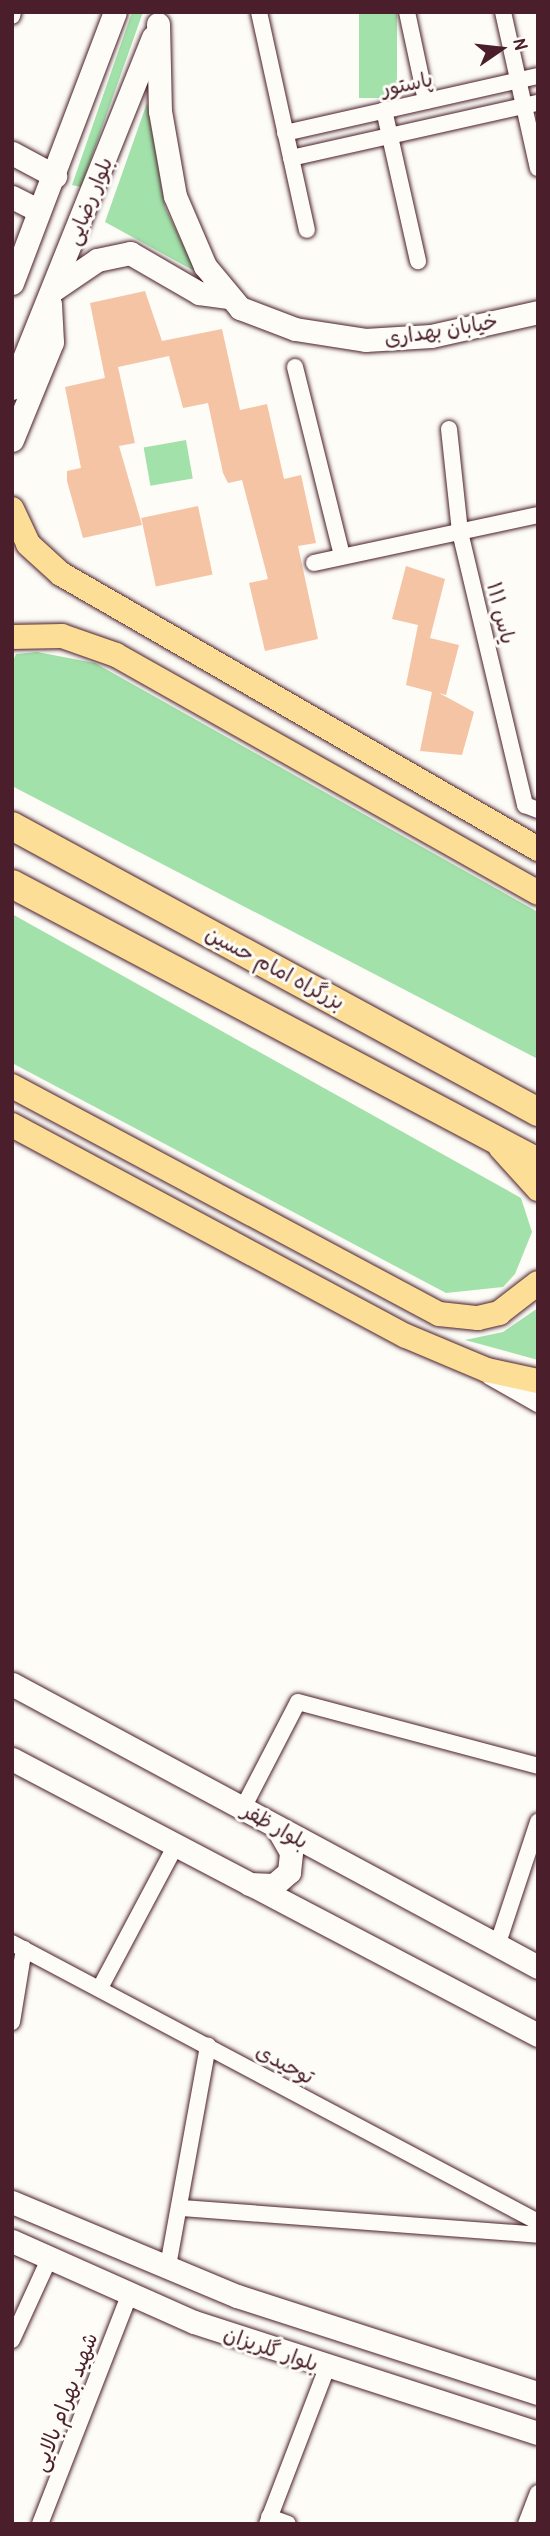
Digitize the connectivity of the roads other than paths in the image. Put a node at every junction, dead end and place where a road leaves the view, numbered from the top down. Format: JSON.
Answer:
{"nodes":[{"id":1,"x":115,"y":12,"type":"edge"},
{"id":2,"x":259,"y":12,"type":"edge"},
{"id":3,"x":407,"y":12,"type":"edge"},
{"id":4,"x":503,"y":12,"type":"edge"},
{"id":5,"x":161,"y":18,"type":"edge"},
{"id":6,"x":538,"y":76,"type":"edge"},
{"id":7,"x":519,"y":81,"type":"junction"},
{"id":8,"x":426,"y":101,"type":"junction"},
{"id":9,"x":530,"y":105,"type":"edge"},
{"id":10,"x":383,"y":110,"type":"junction"},
{"id":11,"x":285,"y":133,"type":"junction"},
{"id":12,"x":390,"y":136,"type":"junction"},
{"id":13,"x":12,"y":153,"type":"edge"},
{"id":14,"x":290,"y":158,"type":"junction"},
{"id":15,"x":538,"y":168,"type":"edge"},
{"id":16,"x":55,"y":176,"type":"junction"},
{"id":17,"x":12,"y":197,"type":"edge"},
{"id":18,"x":39,"y":211,"type":"junction"},
{"id":19,"x":307,"y":230,"type":"dead end"},
{"id":20,"x":18,"y":254,"type":"edge"},
{"id":21,"x":418,"y":261,"type":"dead end"},
{"id":22,"x":12,"y":283,"type":"edge"},
{"id":23,"x":52,"y":294,"type":"junction"},
{"id":24,"x":227,"y":298,"type":"junction"},
{"id":25,"x":538,"y":312,"type":"edge"},
{"id":26,"x":295,"y":367,"type":"dead end"},
{"id":27,"x":12,"y":388,"type":"edge"},
{"id":28,"x":449,"y":429,"type":"dead end"},
{"id":29,"x":12,"y":440,"type":"edge"},
{"id":30,"x":12,"y":509,"type":"edge"},
{"id":31,"x":538,"y":515,"type":"edge"},
{"id":32,"x":460,"y":532,"type":"junction"},
{"id":33,"x":342,"y":556,"type":"junction"},
{"id":34,"x":314,"y":563,"type":"dead end"},
{"id":35,"x":21,"y":636,"type":"edge"},
{"id":36,"x":532,"y":808,"type":"edge"},
{"id":37,"x":12,"y":826,"type":"edge"},
{"id":38,"x":538,"y":849,"type":"edge"},
{"id":39,"x":12,"y":884,"type":"edge"},
{"id":40,"x":538,"y":893,"type":"edge"},
{"id":41,"x":12,"y":1086,"type":"edge"},
{"id":42,"x":504,"y":1092,"type":"junction"},
{"id":43,"x":538,"y":1098,"type":"edge"},
{"id":44,"x":538,"y":1112,"type":"edge"},
{"id":45,"x":12,"y":1125,"type":"edge"},
{"id":46,"x":487,"y":1135,"type":"junction"},
{"id":47,"x":538,"y":1162,"type":"edge"},
{"id":48,"x":538,"y":1189,"type":"edge"},
{"id":49,"x":538,"y":1283,"type":"edge"},
{"id":50,"x":474,"y":1364,"type":"junction"},
{"id":51,"x":538,"y":1381,"type":"edge"},
{"id":52,"x":538,"y":1400,"type":"edge"},
{"id":53,"x":12,"y":1685,"type":"edge"},
{"id":54,"x":12,"y":1759,"type":"edge"},
{"id":55,"x":538,"y":1766,"type":"edge"},
{"id":56,"x":243,"y":1808,"type":"junction"},
{"id":57,"x":538,"y":1822,"type":"edge"},
{"id":58,"x":277,"y":1828,"type":"junction"},
{"id":59,"x":175,"y":1847,"type":"junction"},
{"id":60,"x":246,"y":1883,"type":"junction"},
{"id":61,"x":497,"y":1945,"type":"junction"},
{"id":62,"x":18,"y":1947,"type":"edge"},
{"id":63,"x":538,"y":1967,"type":"edge"},
{"id":64,"x":102,"y":1986,"type":"junction"},
{"id":65,"x":12,"y":2022,"type":"edge"},
{"id":66,"x":538,"y":2035,"type":"edge"},
{"id":67,"x":208,"y":2046,"type":"junction"},
{"id":68,"x":12,"y":2202,"type":"edge"},
{"id":69,"x":182,"y":2208,"type":"junction"},
{"id":70,"x":538,"y":2222,"type":"edge"},
{"id":71,"x":538,"y":2235,"type":"edge"},
{"id":72,"x":12,"y":2241,"type":"edge"},
{"id":73,"x":50,"y":2257,"type":"junction"},
{"id":74,"x":168,"y":2266,"type":"junction"},
{"id":75,"x":129,"y":2296,"type":"junction"},
{"id":76,"x":12,"y":2340,"type":"edge"},
{"id":77,"x":327,"y":2368,"type":"junction"},
{"id":78,"x":538,"y":2393,"type":"edge"},
{"id":79,"x":538,"y":2433,"type":"edge"},
{"id":80,"x":538,"y":2493,"type":"edge"},
{"id":81,"x":268,"y":2520,"type":"edge"},
{"id":82,"x":40,"y":2524,"type":"edge"},
{"id":83,"x":288,"y":2524,"type":"edge"},
{"id":84,"x":526,"y":2524,"type":"edge"}],
"edges":[{"from":1,"to":16,"type":"street","name":"بلوار رضایی"},
{"from":2,"to":11,"type":"street"},
{"from":3,"to":8,"type":"street"},
{"from":4,"to":7,"type":"street"},
{"from":5,"to":23,"type":"street","name":"بلوار رضایی"},
{"from":5,"to":24,"type":"street","name":"خیابان بهداری"},
{"from":6,"to":7,"type":"street","name":"پاستور"},
{"from":7,"to":8,"type":"street","name":"پاستور"},
{"from":7,"to":9,"type":"street"},
{"from":8,"to":10,"type":"street","name":"پاستور"},
{"from":9,"to":12,"type":"street"},
{"from":9,"to":15,"type":"street"},
{"from":10,"to":11,"type":"street","name":"پاستور"},
{"from":10,"to":12,"type":"street"},
{"from":11,"to":14,"type":"street"},
{"from":12,"to":14,"type":"street"},
{"from":12,"to":21,"type":"street"},
{"from":13,"to":16,"type":"street"},
{"from":14,"to":19,"type":"street"},
{"from":16,"to":18,"type":"street","name":"بلوار رضایی"},
{"from":17,"to":18,"type":"street"},
{"from":18,"to":20,"type":"street","name":"بلوار رضایی"},
{"from":20,"to":22,"type":"street","name":"بلوار رضایی"},
{"from":23,"to":24,"type":"street","name":"خیابان بهداری"},
{"from":23,"to":27,"type":"street","name":"بلوار رضایی"},
{"from":23,"to":29,"type":"street"},
{"from":24,"to":25,"type":"street","name":"خیابان بهداری"},
{"from":26,"to":33,"type":"street"},
{"from":28,"to":32,"type":"street","name":"یاس ۱۱۱"},
{"from":30,"to":38,"type":"main road"},
{"from":31,"to":32,"type":"street"},
{"from":32,"to":33,"type":"street"},
{"from":32,"to":36,"type":"street","name":"یاس ۱۱۱"},
{"from":33,"to":34,"type":"street"},
{"from":35,"to":40,"type":"main road"},
{"from":37,"to":42,"type":"highway","name":"بزرگراه امام حسین"},
{"from":39,"to":46,"type":"highway"},
{"from":41,"to":49,"type":"main road"},
{"from":42,"to":43,"type":"main road"},
{"from":42,"to":44,"type":"highway","name":"بزرگراه امام حسین"},
{"from":45,"to":50,"type":"main road"},
{"from":46,"to":47,"type":"highway"},
{"from":46,"to":48,"type":"main road"},
{"from":50,"to":51,"type":"main road"},
{"from":50,"to":52,"type":"street"},
{"from":53,"to":56,"type":"street","name":"بلوار ظفر"},
{"from":54,"to":59,"type":"street"},
{"from":55,"to":56,"type":"street"},
{"from":56,"to":58,"type":"street","name":"بلوار ظفر"},
{"from":57,"to":61,"type":"street"},
{"from":58,"to":60,"type":"street"},
{"from":58,"to":61,"type":"street","name":"بلوار ظفر"},
{"from":59,"to":60,"type":"street"},
{"from":59,"to":64,"type":"street"},
{"from":60,"to":66,"type":"street"},
{"from":61,"to":63,"type":"street","name":"بلوار ظفر"},
{"from":62,"to":64,"type":"street","name":"توحیدی"},
{"from":62,"to":65,"type":"street"},
{"from":64,"to":67,"type":"street","name":"توحیدی"},
{"from":67,"to":69,"type":"street"},
{"from":67,"to":70,"type":"street","name":"توحیدی"},
{"from":68,"to":74,"type":"street","name":"بلوار گلریزان"},
{"from":69,"to":71,"type":"street"},
{"from":69,"to":74,"type":"street"},
{"from":72,"to":73,"type":"street","name":"بلوار گلریزان"},
{"from":73,"to":75,"type":"street","name":"بلوار گلریزان"},
{"from":73,"to":76,"type":"street"},
{"from":74,"to":78,"type":"street","name":"بلوار گلریزان"},
{"from":75,"to":77,"type":"street","name":"بلوار گلریزان"},
{"from":75,"to":82,"type":"street","name":"شهید بهرام بالایی"},
{"from":77,"to":79,"type":"street","name":"بلوار گلریزان"},
{"from":77,"to":81,"type":"street"},
{"from":80,"to":84,"type":"street"},
{"from":81,"to":83,"type":"street"}]}
